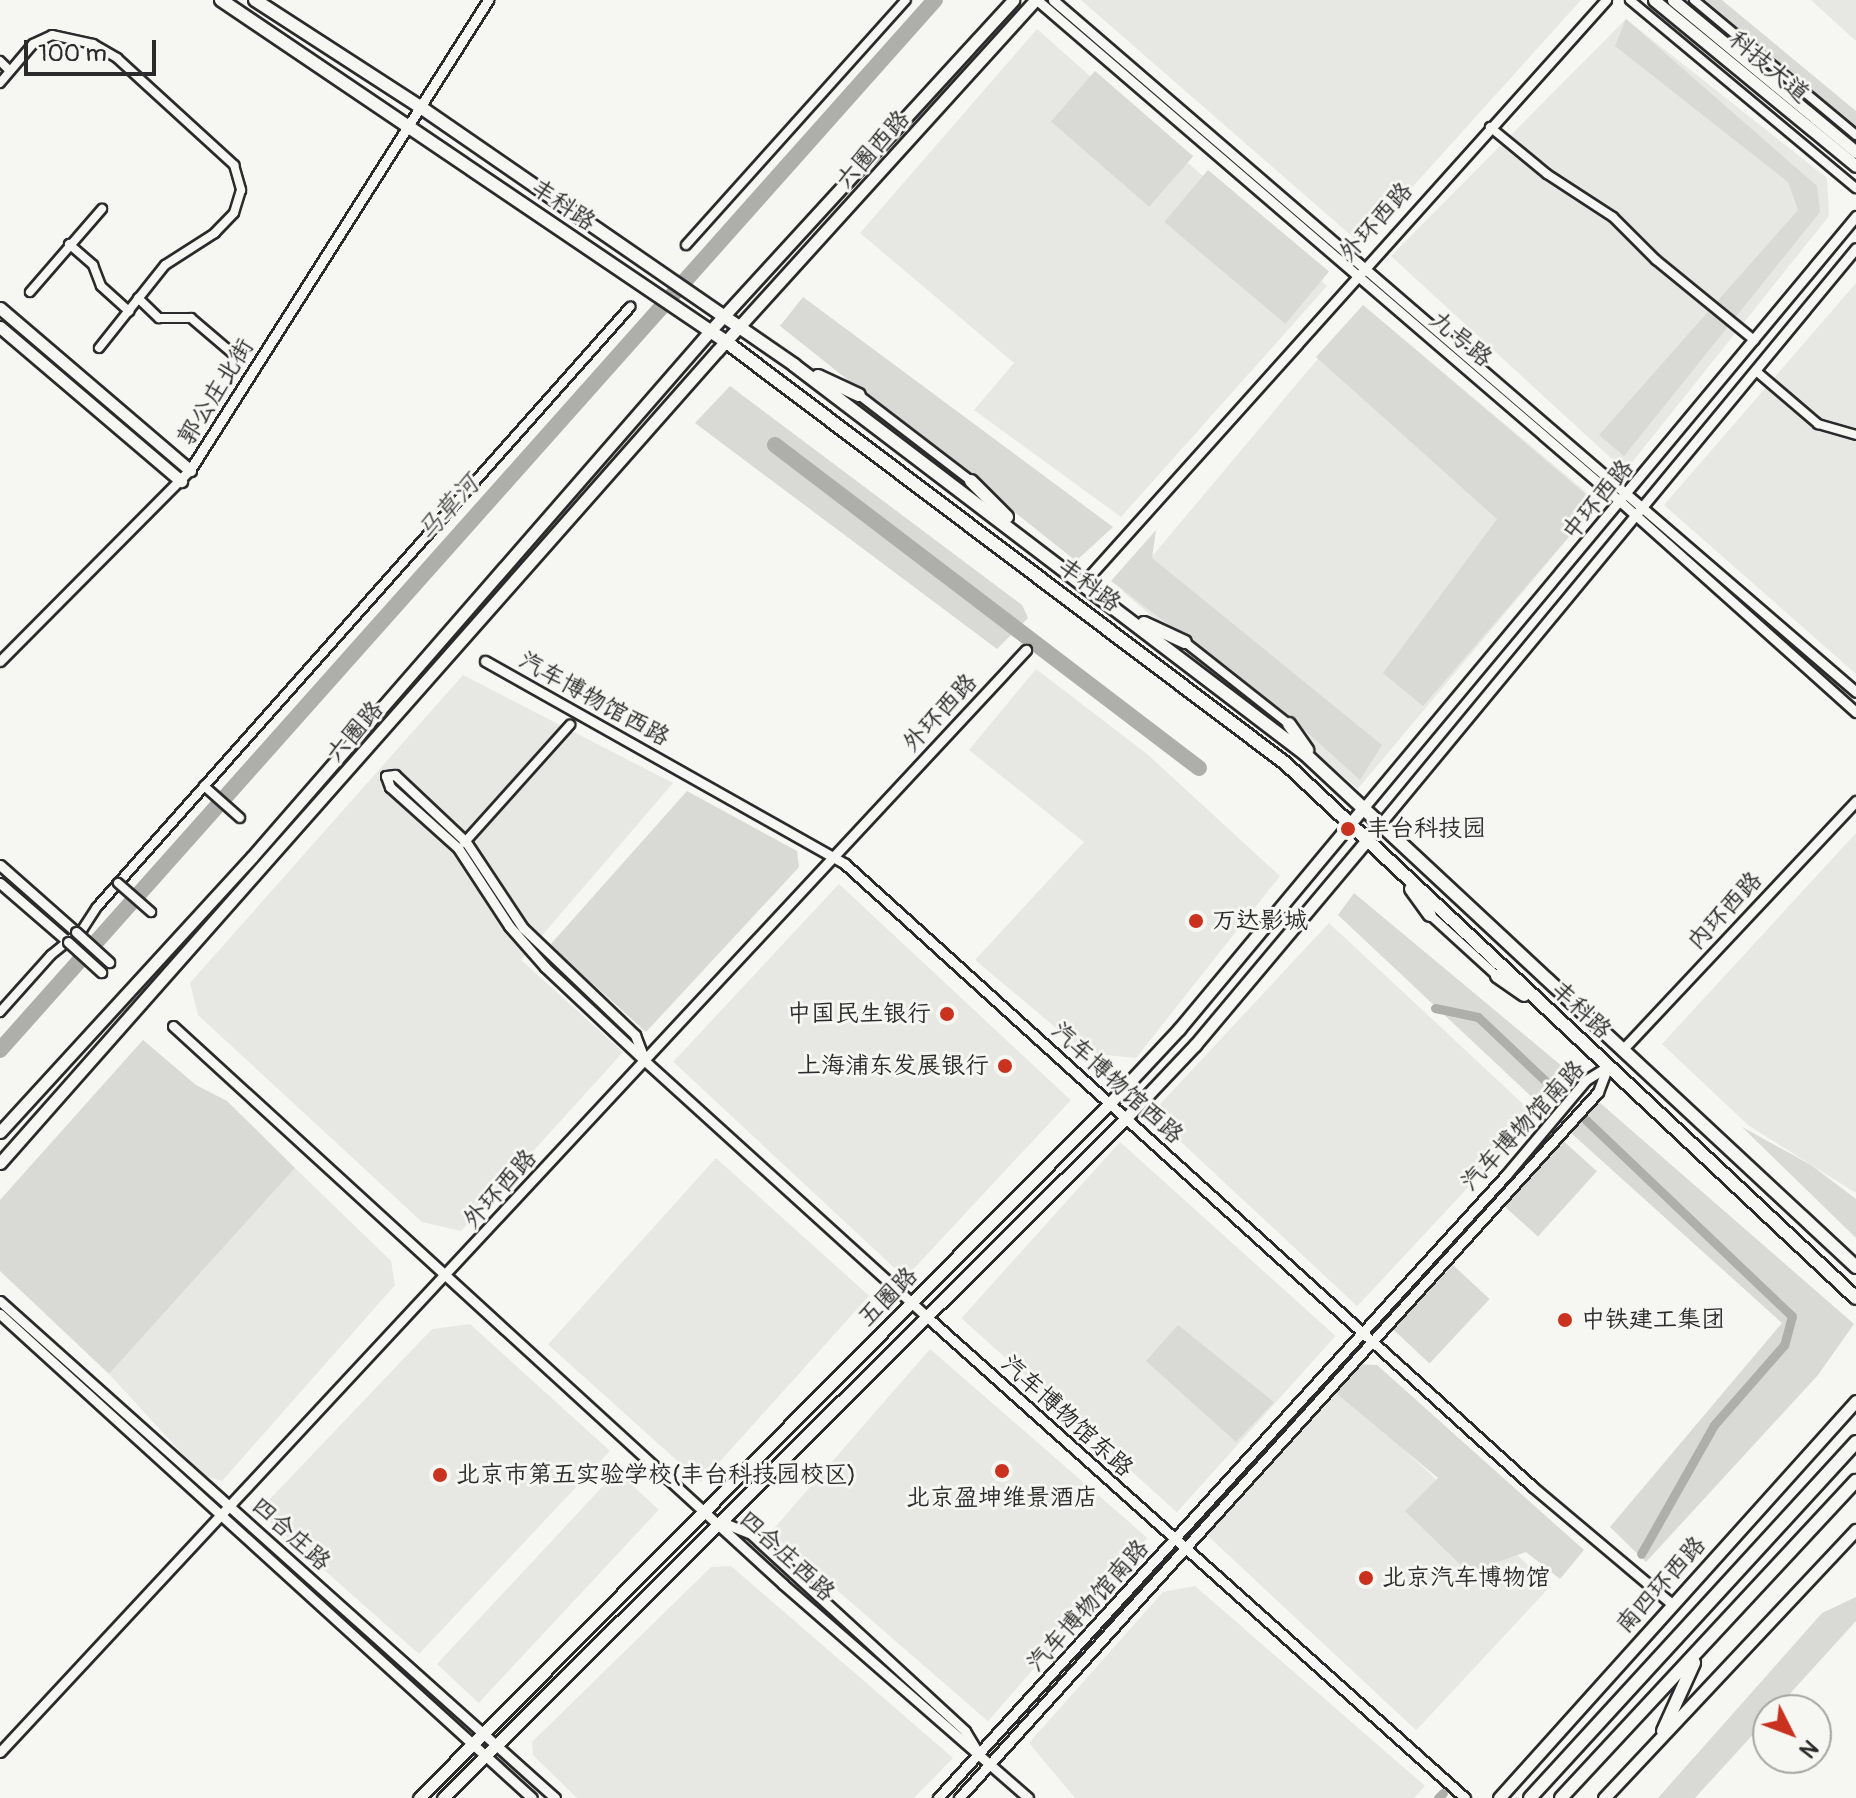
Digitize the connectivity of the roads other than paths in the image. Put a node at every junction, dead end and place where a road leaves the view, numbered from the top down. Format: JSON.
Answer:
{"nodes":[{"id":1,"x":221,"y":0,"type":"edge"},
{"id":2,"x":255,"y":0,"type":"edge"},
{"id":3,"x":488,"y":0,"type":"edge"},
{"id":4,"x":906,"y":0,"type":"edge"},
{"id":5,"x":1013,"y":0,"type":"edge"},
{"id":6,"x":1036,"y":0,"type":"edge"},
{"id":7,"x":1053,"y":0,"type":"edge"},
{"id":8,"x":1606,"y":0,"type":"edge"},
{"id":9,"x":1630,"y":0,"type":"edge"},
{"id":10,"x":1654,"y":0,"type":"edge"},
{"id":11,"x":1673,"y":0,"type":"edge"},
{"id":12,"x":1694,"y":0,"type":"edge"},
{"id":13,"x":0,"y":61,"type":"edge"},
{"id":14,"x":10,"y":71,"type":"junction"},
{"id":15,"x":0,"y":83,"type":"edge"},
{"id":16,"x":419,"y":106,"type":"junction"},
{"id":17,"x":406,"y":125,"type":"junction"},
{"id":18,"x":1490,"y":127,"type":"junction"},
{"id":19,"x":1856,"y":135,"type":"edge"},
{"id":20,"x":1856,"y":152,"type":"edge"},
{"id":21,"x":1856,"y":166,"type":"edge"},
{"id":22,"x":1856,"y":188,"type":"edge"},
{"id":23,"x":102,"y":209,"type":"dead end"},
{"id":24,"x":1856,"y":216,"type":"edge"},
{"id":25,"x":69,"y":244,"type":"junction"},
{"id":26,"x":686,"y":245,"type":"dead end"},
{"id":27,"x":1856,"y":248,"type":"edge"},
{"id":28,"x":1364,"y":265,"type":"junction"},
{"id":29,"x":1355,"y":275,"type":"junction"},
{"id":30,"x":30,"y":292,"type":"dead end"},
{"id":31,"x":138,"y":298,"type":"junction"},
{"id":32,"x":630,"y":307,"type":"dead end"},
{"id":33,"x":0,"y":308,"type":"edge"},
{"id":34,"x":129,"y":311,"type":"junction"},
{"id":35,"x":725,"y":316,"type":"junction"},
{"id":36,"x":740,"y":326,"type":"junction"},
{"id":37,"x":0,"y":327,"type":"edge"},
{"id":38,"x":710,"y":331,"type":"junction"},
{"id":39,"x":1754,"y":340,"type":"junction"},
{"id":40,"x":725,"y":341,"type":"junction"},
{"id":41,"x":99,"y":348,"type":"dead end"},
{"id":42,"x":232,"y":353,"type":"dead end"},
{"id":43,"x":794,"y":365,"type":"junction"},
{"id":44,"x":1756,"y":371,"type":"junction"},
{"id":45,"x":859,"y":395,"type":"joint"},
{"id":46,"x":1856,"y":435,"type":"edge"},
{"id":47,"x":190,"y":470,"type":"junction"},
{"id":48,"x":181,"y":481,"type":"junction"},
{"id":49,"x":971,"y":481,"type":"joint"},
{"id":50,"x":1630,"y":494,"type":"junction"},
{"id":51,"x":1622,"y":503,"type":"junction"},
{"id":52,"x":1644,"y":507,"type":"junction"},
{"id":53,"x":1637,"y":516,"type":"junction"},
{"id":54,"x":1021,"y":535,"type":"junction"},
{"id":55,"x":1084,"y":582,"type":"junction"},
{"id":56,"x":1127,"y":615,"type":"junction"},
{"id":57,"x":1185,"y":642,"type":"joint"},
{"id":58,"x":1026,"y":650,"type":"dead end"},
{"id":59,"x":0,"y":661,"type":"edge"},
{"id":60,"x":485,"y":661,"type":"dead end"},
{"id":61,"x":1856,"y":692,"type":"edge"},
{"id":62,"x":1856,"y":712,"type":"edge"},
{"id":63,"x":1289,"y":724,"type":"joint"},
{"id":64,"x":570,"y":725,"type":"dead end"},
{"id":65,"x":1318,"y":765,"type":"junction"},
{"id":66,"x":204,"y":786,"type":"junction"},
{"id":67,"x":1856,"y":801,"type":"edge"},
{"id":68,"x":1365,"y":806,"type":"junction"},
{"id":69,"x":240,"y":818,"type":"dead end"},
{"id":70,"x":1382,"y":822,"type":"junction"},
{"id":71,"x":1350,"y":823,"type":"junction"},
{"id":72,"x":1366,"y":839,"type":"junction"},
{"id":73,"x":462,"y":845,"type":"junction"},
{"id":74,"x":832,"y":857,"type":"junction"},
{"id":75,"x":0,"y":865,"type":"edge"},
{"id":76,"x":1402,"y":872,"type":"junction"},
{"id":77,"x":0,"y":883,"type":"edge"},
{"id":78,"x":118,"y":883,"type":"junction"},
{"id":79,"x":151,"y":912,"type":"dead end"},
{"id":80,"x":1430,"y":915,"type":"joint"},
{"id":81,"x":109,"y":962,"type":"dead end"},
{"id":82,"x":101,"y":972,"type":"dead end"},
{"id":83,"x":1497,"y":976,"type":"joint"},
{"id":84,"x":1540,"y":1001,"type":"junction"},
{"id":85,"x":0,"y":1012,"type":"edge"},
{"id":86,"x":173,"y":1026,"type":"dead end"},
{"id":87,"x":1624,"y":1048,"type":"junction"},
{"id":88,"x":645,"y":1061,"type":"junction"},
{"id":89,"x":1608,"y":1066,"type":"junction"},
{"id":90,"x":1109,"y":1104,"type":"junction"},
{"id":91,"x":1125,"y":1119,"type":"junction"},
{"id":92,"x":0,"y":1132,"type":"edge"},
{"id":93,"x":0,"y":1163,"type":"edge"},
{"id":94,"x":1856,"y":1267,"type":"edge"},
{"id":95,"x":447,"y":1277,"type":"junction"},
{"id":96,"x":1856,"y":1298,"type":"edge"},
{"id":97,"x":0,"y":1301,"type":"edge"},
{"id":98,"x":912,"y":1303,"type":"junction"},
{"id":99,"x":0,"y":1314,"type":"edge"},
{"id":100,"x":926,"y":1316,"type":"junction"},
{"id":101,"x":1362,"y":1332,"type":"junction"},
{"id":102,"x":1372,"y":1341,"type":"junction"},
{"id":103,"x":1856,"y":1401,"type":"edge"},
{"id":104,"x":1856,"y":1442,"type":"edge"},
{"id":105,"x":1856,"y":1481,"type":"edge"},
{"id":106,"x":705,"y":1508,"type":"junction"},
{"id":107,"x":226,"y":1509,"type":"junction"},
{"id":108,"x":721,"y":1522,"type":"junction"},
{"id":109,"x":1856,"y":1530,"type":"edge"},
{"id":110,"x":1174,"y":1540,"type":"junction"},
{"id":111,"x":1184,"y":1548,"type":"junction"},
{"id":112,"x":1673,"y":1605,"type":"junction"},
{"id":113,"x":1699,"y":1652,"type":"junction"},
{"id":114,"x":1663,"y":1731,"type":"junction"},
{"id":115,"x":485,"y":1733,"type":"junction"},
{"id":116,"x":473,"y":1744,"type":"junction"},
{"id":117,"x":498,"y":1744,"type":"junction"},
{"id":118,"x":0,"y":1752,"type":"edge"},
{"id":119,"x":978,"y":1752,"type":"junction"},
{"id":120,"x":486,"y":1755,"type":"junction"},
{"id":121,"x":989,"y":1763,"type":"junction"},
{"id":122,"x":419,"y":1798,"type":"edge"},
{"id":123,"x":443,"y":1798,"type":"edge"},
{"id":124,"x":532,"y":1798,"type":"edge"},
{"id":125,"x":555,"y":1798,"type":"edge"},
{"id":126,"x":938,"y":1798,"type":"edge"},
{"id":127,"x":959,"y":1798,"type":"edge"},
{"id":128,"x":1028,"y":1798,"type":"edge"},
{"id":129,"x":1465,"y":1798,"type":"edge"},
{"id":130,"x":1499,"y":1798,"type":"edge"},
{"id":131,"x":1530,"y":1798,"type":"edge"},
{"id":132,"x":1561,"y":1798,"type":"edge"},
{"id":133,"x":1604,"y":1798,"type":"edge"}],
"edges":[{"from":1,"to":17,"type":"main road","name":"丰科路"},
{"from":2,"to":16,"type":"main road","name":"丰科路"},
{"from":3,"to":16,"type":"street","name":"郭公庄北街"},
{"from":4,"to":26,"type":"street"},
{"from":5,"to":35,"type":"main road","name":"六圈西路"},
{"from":6,"to":29,"type":"street","name":"九号路"},
{"from":6,"to":36,"type":"main road","name":"六圈西路"},
{"from":7,"to":28,"type":"street","name":"九号路"},
{"from":8,"to":18,"type":"street","name":"外环西路"},
{"from":9,"to":22,"type":"street"},
{"from":10,"to":21,"type":"main road","name":"科技大道"},
{"from":11,"to":20,"type":"main road","name":"科技大道"},
{"from":12,"to":19,"type":"street"},
{"from":13,"to":14,"type":"street"},
{"from":14,"to":15,"type":"street"},
{"from":14,"to":31,"type":"street"},
{"from":16,"to":17,"type":"street","name":"郭公庄北街"},
{"from":16,"to":35,"type":"main road","name":"丰科路"},
{"from":17,"to":38,"type":"main road","name":"丰科路"},
{"from":17,"to":47,"type":"street","name":"郭公庄北街"},
{"from":18,"to":28,"type":"street","name":"外环西路"},
{"from":18,"to":39,"type":"street"},
{"from":23,"to":25,"type":"street"},
{"from":24,"to":39,"type":"street","name":"中环西路"},
{"from":25,"to":30,"type":"street"},
{"from":25,"to":34,"type":"street"},
{"from":27,"to":44,"type":"street","name":"中环西路"},
{"from":28,"to":29,"type":"street","name":"外环西路"},
{"from":28,"to":50,"type":"street","name":"九号路"},
{"from":29,"to":51,"type":"street","name":"九号路"},
{"from":29,"to":55,"type":"street","name":"外环西路"},
{"from":31,"to":34,"type":"street"},
{"from":31,"to":42,"type":"street"},
{"from":32,"to":66,"type":"street"},
{"from":33,"to":47,"type":"main road"},
{"from":34,"to":41,"type":"street"},
{"from":35,"to":36,"type":"main road","name":"丰科路"},
{"from":35,"to":38,"type":"main road","name":"六圈路"},
{"from":36,"to":40,"type":"main road","name":"六圈路"},
{"from":36,"to":43,"type":"main road","name":"丰科路"},
{"from":37,"to":48,"type":"main road"},
{"from":38,"to":40,"type":"main road","name":"丰科路"},
{"from":38,"to":92,"type":"main road","name":"六圈路"},
{"from":39,"to":50,"type":"street","name":"中环西路"},
{"from":40,"to":71,"type":"main road","name":"丰科路"},
{"from":40,"to":93,"type":"main road","name":"六圈路"},
{"from":43,"to":45,"type":"main road"},
{"from":43,"to":54,"type":"main road","name":"丰科路"},
{"from":44,"to":46,"type":"street"},
{"from":44,"to":52,"type":"street","name":"中环西路"},
{"from":45,"to":49,"type":"street"},
{"from":47,"to":48,"type":"street","name":"郭公庄北街"},
{"from":48,"to":59,"type":"street","name":"郭公庄北街"},
{"from":49,"to":54,"type":"main road"},
{"from":50,"to":51,"type":"street","name":"中环西路"},
{"from":50,"to":52,"type":"street","name":"九号路"},
{"from":51,"to":53,"type":"street","name":"九号路"},
{"from":51,"to":68,"type":"street","name":"中环西路"},
{"from":52,"to":53,"type":"street","name":"中环西路"},
{"from":52,"to":61,"type":"street","name":"九号路"},
{"from":53,"to":62,"type":"street","name":"九号路"},
{"from":53,"to":70,"type":"street","name":"中环西路"},
{"from":54,"to":55,"type":"main road","name":"丰科路"},
{"from":55,"to":56,"type":"main road","name":"丰科路"},
{"from":56,"to":57,"type":"main road"},
{"from":56,"to":65,"type":"main road","name":"丰科路"},
{"from":57,"to":63,"type":"street"},
{"from":58,"to":74,"type":"street","name":"外环西路"},
{"from":60,"to":74,"type":"street","name":"汽车博物馆西路"},
{"from":63,"to":65,"type":"main road"},
{"from":64,"to":73,"type":"street"},
{"from":65,"to":68,"type":"main road","name":"丰科路"},
{"from":66,"to":69,"type":"street"},
{"from":66,"to":78,"type":"street"},
{"from":67,"to":87,"type":"street","name":"内环西路"},
{"from":68,"to":70,"type":"main road","name":"丰科路"},
{"from":68,"to":71,"type":"main road","name":"五圈路"},
{"from":70,"to":72,"type":"main road","name":"五圈路"},
{"from":70,"to":87,"type":"main road","name":"丰科路"},
{"from":71,"to":72,"type":"main road","name":"丰科路"},
{"from":71,"to":90,"type":"main road","name":"五圈路"},
{"from":72,"to":76,"type":"main road","name":"丰科路"},
{"from":72,"to":91,"type":"main road","name":"五圈路"},
{"from":73,"to":73,"type":"street"},
{"from":73,"to":88,"type":"street","name":"汽车博物馆东路"},
{"from":74,"to":88,"type":"street","name":"外环西路"},
{"from":74,"to":90,"type":"street","name":"汽车博物馆西路"},
{"from":75,"to":81,"type":"street","bridge":true},
{"from":76,"to":80,"type":"main road"},
{"from":76,"to":84,"type":"main road","name":"丰科路"},
{"from":77,"to":82,"type":"street","bridge":true},
{"from":78,"to":79,"type":"street","bridge":true},
{"from":78,"to":85,"type":"street"},
{"from":80,"to":83,"type":"street"},
{"from":83,"to":84,"type":"main road"},
{"from":84,"to":89,"type":"main road","name":"丰科路"},
{"from":86,"to":95,"type":"street"},
{"from":87,"to":94,"type":"main road","name":"丰科路"},
{"from":88,"to":95,"type":"street","name":"外环西路"},
{"from":88,"to":98,"type":"street","name":"汽车博物馆东路"},
{"from":89,"to":96,"type":"main road","name":"丰科路"},
{"from":89,"to":101,"type":"street","name":"汽车博物馆南路"},
{"from":89,"to":102,"type":"street","name":"汽车博物馆南路"},
{"from":90,"to":91,"type":"street","name":"汽车博物馆西路"},
{"from":90,"to":98,"type":"main road","name":"五圈路"},
{"from":91,"to":100,"type":"main road","name":"五圈路"},
{"from":91,"to":101,"type":"street","name":"汽车博物馆西路"},
{"from":95,"to":106,"type":"street"},
{"from":95,"to":107,"type":"street","name":"外环西路"},
{"from":97,"to":107,"type":"street","name":"四合庄路"},
{"from":98,"to":100,"type":"street","name":"汽车博物馆东路"},
{"from":98,"to":106,"type":"main road","name":"五圈路"},
{"from":99,"to":107,"type":"street","name":"四合庄路"},
{"from":100,"to":108,"type":"main road","name":"五圈路"},
{"from":100,"to":110,"type":"street","name":"汽车博物馆东路"},
{"from":101,"to":102,"type":"street","name":"汽车博物馆西路"},
{"from":101,"to":110,"type":"street","name":"汽车博物馆南路"},
{"from":102,"to":111,"type":"street","name":"汽车博物馆南路"},
{"from":102,"to":112,"type":"street","name":"汽车博物馆西路"},
{"from":103,"to":112,"type":"main road","name":"南四环西路"},
{"from":104,"to":131,"type":"main road"},
{"from":105,"to":113,"type":"main road"},
{"from":106,"to":108,"type":"street"},
{"from":106,"to":115,"type":"main road","name":"五圈路"},
{"from":107,"to":115,"type":"street","name":"四合庄路"},
{"from":107,"to":116,"type":"street","name":"四合庄路"},
{"from":107,"to":118,"type":"street","name":"外环西路"},
{"from":108,"to":117,"type":"main road","name":"五圈路"},
{"from":108,"to":119,"type":"street","name":"四合庄西路"},
{"from":108,"to":119,"type":"street","name":"四合庄西路"},
{"from":109,"to":114,"type":"main road"},
{"from":110,"to":111,"type":"street","name":"汽车博物馆东路"},
{"from":110,"to":119,"type":"street","name":"汽车博物馆南路"},
{"from":111,"to":121,"type":"street","name":"汽车博物馆南路"},
{"from":111,"to":129,"type":"street","name":"汽车博物馆东路"},
{"from":112,"to":130,"type":"main road","name":"南四环西路"},
{"from":113,"to":114,"type":"main road"},
{"from":113,"to":132,"type":"main road"},
{"from":114,"to":133,"type":"main road"},
{"from":115,"to":116,"type":"main road","name":"五圈路"},
{"from":115,"to":117,"type":"street","name":"四合庄路"},
{"from":116,"to":120,"type":"street","name":"四合庄路"},
{"from":116,"to":122,"type":"main road","name":"五圈路"},
{"from":117,"to":120,"type":"main road","name":"五圈路"},
{"from":117,"to":125,"type":"street","name":"四合庄路"},
{"from":119,"to":121,"type":"street","name":"四合庄西路"},
{"from":119,"to":126,"type":"street","name":"汽车博物馆南路"},
{"from":120,"to":123,"type":"main road","name":"五圈路"},
{"from":120,"to":124,"type":"street","name":"四合庄路"},
{"from":121,"to":127,"type":"street","name":"汽车博物馆南路"},
{"from":121,"to":128,"type":"street","name":"四合庄西路"}]}
